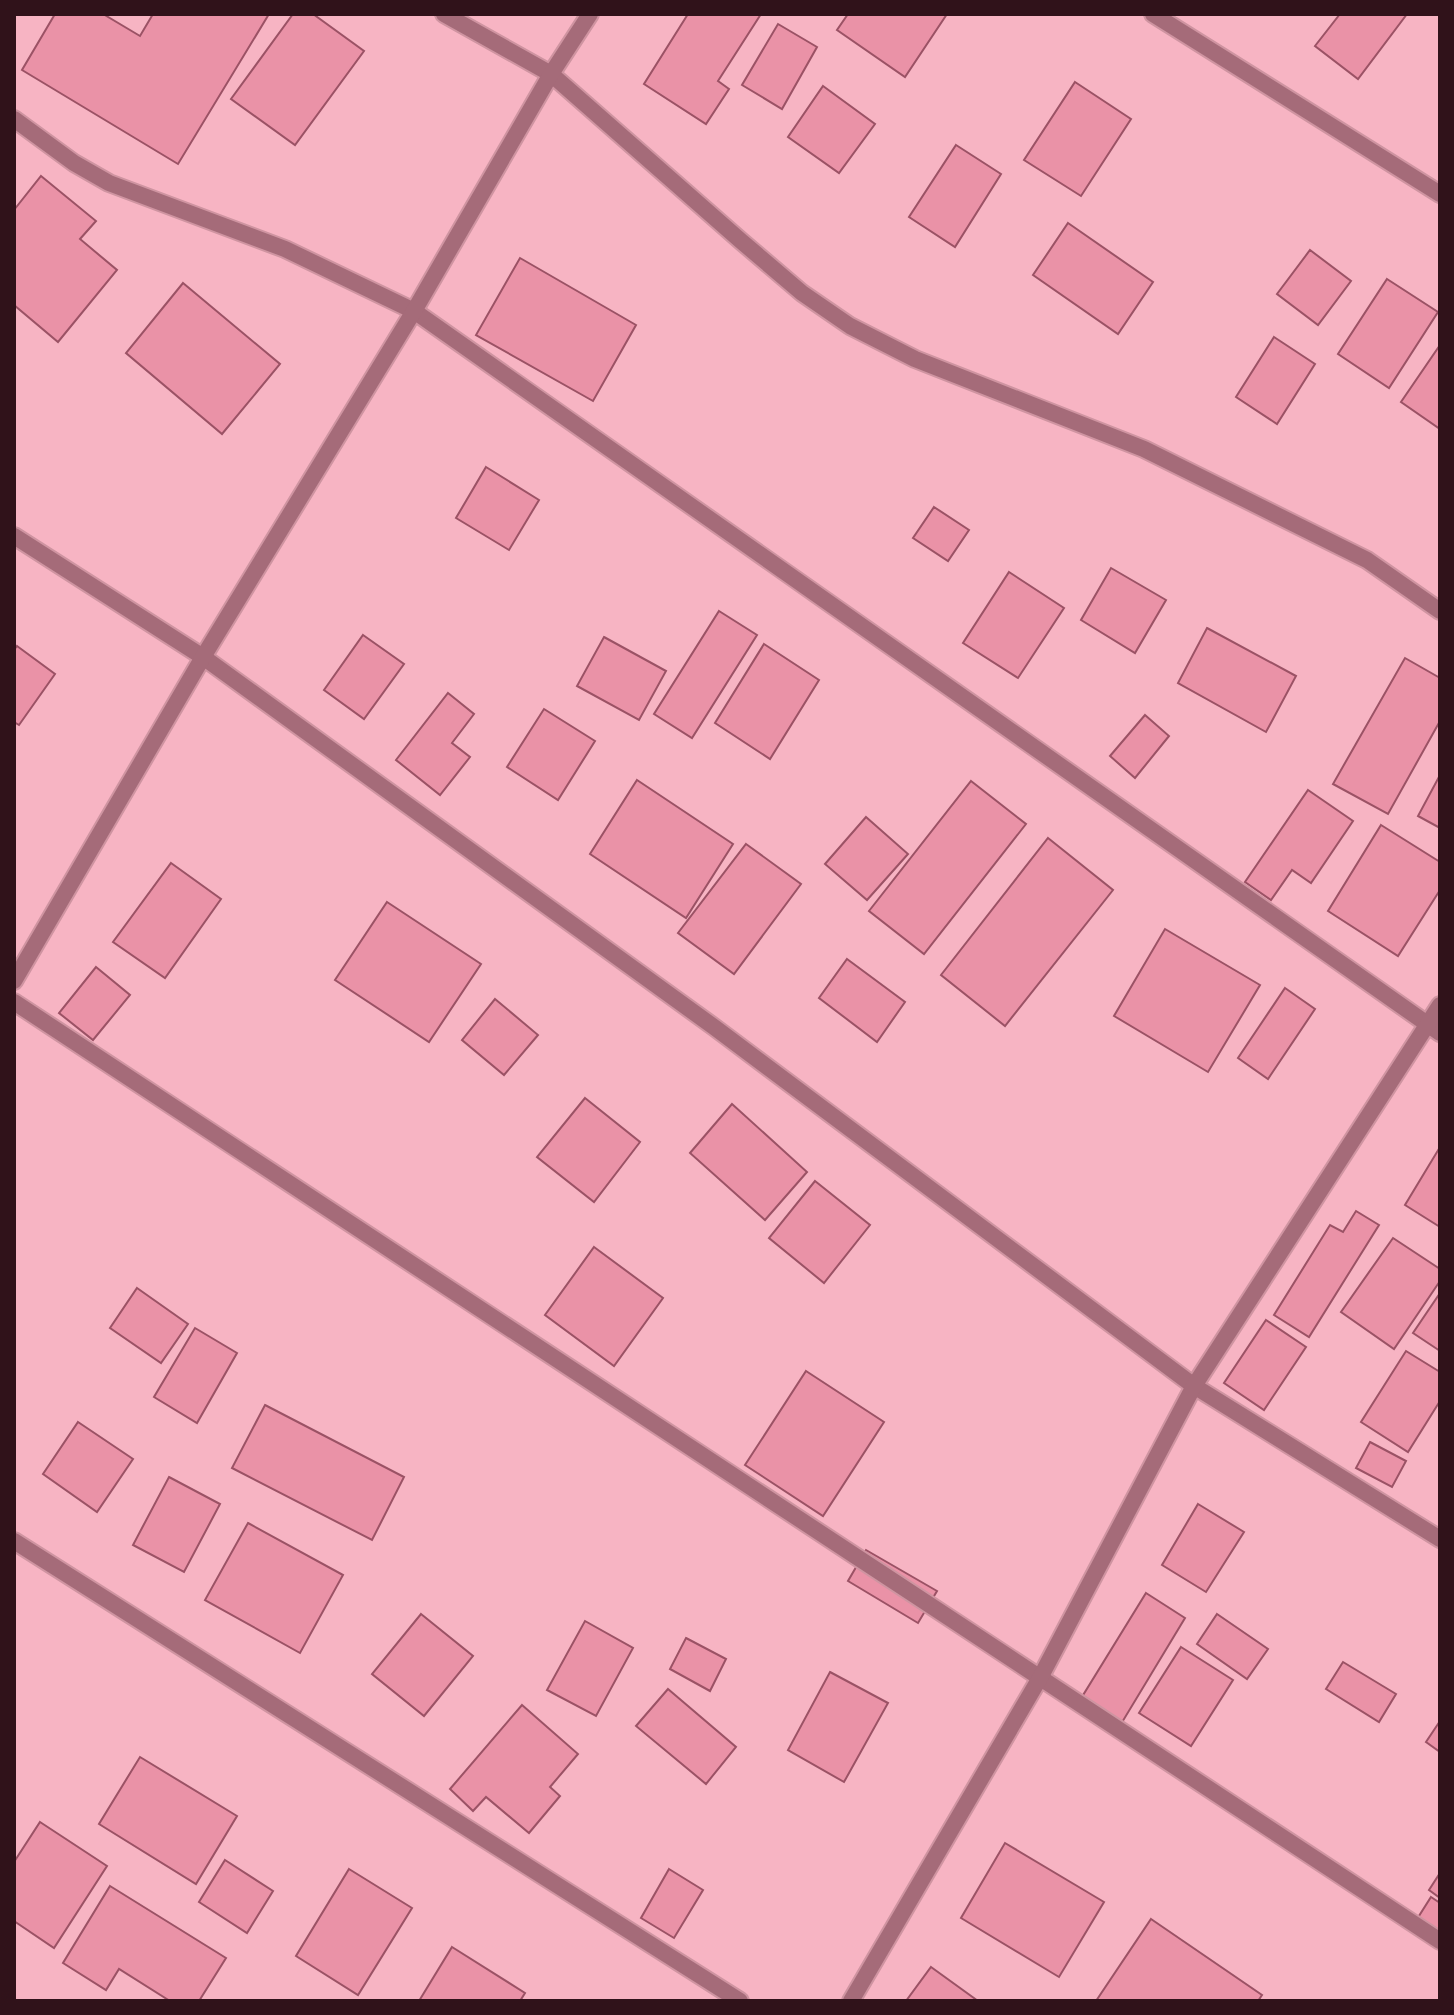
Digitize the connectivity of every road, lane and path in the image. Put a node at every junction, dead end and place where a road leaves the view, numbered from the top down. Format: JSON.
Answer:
{"nodes":[{"id":1,"x":444,"y":14,"type":"edge"},
{"id":2,"x":590,"y":14,"type":"edge"},
{"id":3,"x":1153,"y":14,"type":"edge"},
{"id":4,"x":551,"y":74,"type":"junction"},
{"id":5,"x":14,"y":119,"type":"edge"},
{"id":6,"x":1440,"y":194,"type":"edge"},
{"id":7,"x":414,"y":311,"type":"junction"},
{"id":8,"x":14,"y":536,"type":"edge"},
{"id":9,"x":1440,"y":611,"type":"edge"},
{"id":10,"x":203,"y":657,"type":"junction"},
{"id":11,"x":14,"y":981,"type":"edge"},
{"id":12,"x":14,"y":1002,"type":"edge"},
{"id":13,"x":1440,"y":1005,"type":"edge"},
{"id":14,"x":1434,"y":1029,"type":"edge"},
{"id":15,"x":1194,"y":1386,"type":"junction"},
{"id":16,"x":1440,"y":1539,"type":"edge"},
{"id":17,"x":14,"y":1541,"type":"edge"},
{"id":18,"x":1041,"y":1676,"type":"junction"},
{"id":19,"x":1440,"y":1941,"type":"edge"},
{"id":20,"x":740,"y":2001,"type":"edge"},
{"id":21,"x":851,"y":2001,"type":"edge"}],
"edges":[{"from":1,"to":4,"type":"street"},
{"from":2,"to":4,"type":"street"},
{"from":3,"to":6,"type":"street"},
{"from":4,"to":7,"type":"street"},
{"from":4,"to":9,"type":"street"},
{"from":5,"to":7,"type":"street"},
{"from":7,"to":10,"type":"street"},
{"from":7,"to":14,"type":"street"},
{"from":8,"to":10,"type":"street"},
{"from":10,"to":11,"type":"street"},
{"from":10,"to":15,"type":"street"},
{"from":12,"to":18,"type":"street"},
{"from":13,"to":14,"type":"street"},
{"from":14,"to":15,"type":"street"},
{"from":15,"to":16,"type":"street"},
{"from":15,"to":18,"type":"street"},
{"from":17,"to":20,"type":"street"},
{"from":18,"to":19,"type":"street"},
{"from":18,"to":21,"type":"street"}]}
